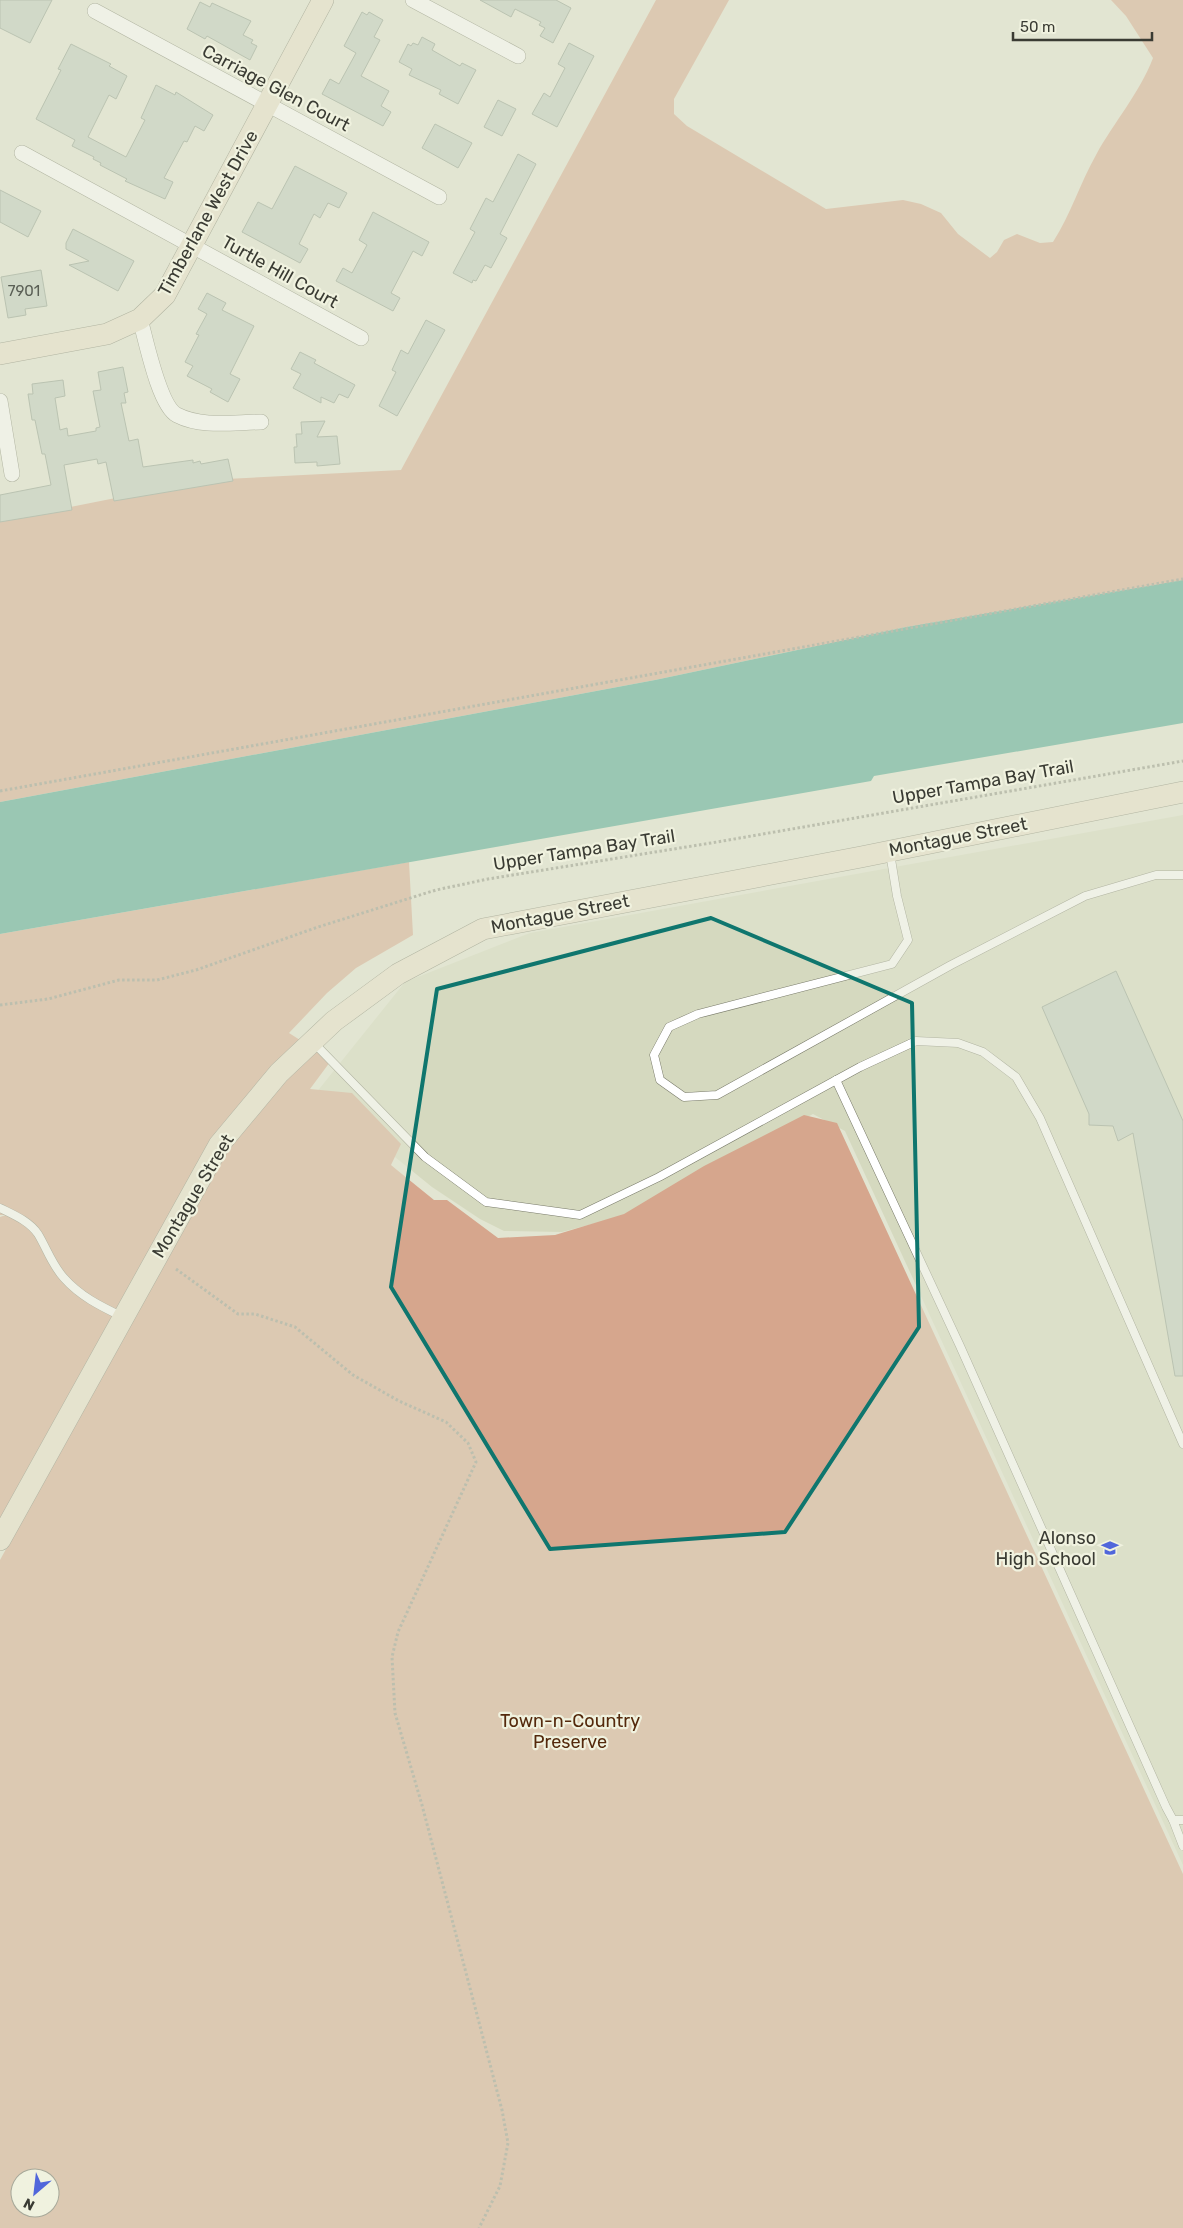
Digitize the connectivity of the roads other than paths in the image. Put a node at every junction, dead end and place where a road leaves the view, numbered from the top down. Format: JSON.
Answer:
{"nodes":[{"id":1,"x":324,"y":0,"type":"edge"},
{"id":2,"x":413,"y":0,"type":"edge"},
{"id":3,"x":95,"y":11,"type":"dead end"},
{"id":4,"x":518,"y":56,"type":"dead end"},
{"id":5,"x":268,"y":104,"type":"junction"},
{"id":6,"x":22,"y":153,"type":"dead end"},
{"id":7,"x":439,"y":197,"type":"dead end"},
{"id":8,"x":192,"y":246,"type":"junction"},
{"id":9,"x":140,"y":319,"type":"junction"},
{"id":10,"x":361,"y":338,"type":"dead end"},
{"id":11,"x":0,"y":354,"type":"edge"},
{"id":12,"x":0,"y":401,"type":"edge"},
{"id":13,"x":261,"y":422,"type":"dead end"},
{"id":14,"x":12,"y":474,"type":"dead end"},
{"id":15,"x":1183,"y":792,"type":"edge"},
{"id":16,"x":890,"y":851,"type":"junction"},
{"id":17,"x":1183,"y":875,"type":"edge"},
{"id":18,"x":312,"y":1041,"type":"junction"},
{"id":19,"x":836,"y":1080,"type":"junction"},
{"id":20,"x":0,"y":1208,"type":"edge"},
{"id":21,"x":123,"y":1317,"type":"junction"},
{"id":22,"x":1183,"y":1444,"type":"edge"},
{"id":23,"x":0,"y":1540,"type":"edge"},
{"id":24,"x":1173,"y":1820,"type":"junction"},
{"id":25,"x":1183,"y":1820,"type":"edge"},
{"id":26,"x":1183,"y":1846,"type":"edge"}],
"edges":[{"from":1,"to":5,"type":"street","name":"Timberlane West Drive"},
{"from":2,"to":4,"type":"street"},
{"from":3,"to":5,"type":"street","name":"Carriage Glen Court"},
{"from":5,"to":7,"type":"street","name":"Carriage Glen Court"},
{"from":5,"to":8,"type":"street","name":"Timberlane West Drive"},
{"from":6,"to":8,"type":"street","name":"Turtle Hill Court"},
{"from":8,"to":9,"type":"street","name":"Timberlane West Drive"},
{"from":8,"to":10,"type":"street","name":"Turtle Hill Court"},
{"from":9,"to":11,"type":"street","name":"Timberlane West Drive"},
{"from":9,"to":13,"type":"street"},
{"from":12,"to":14,"type":"street"},
{"from":15,"to":16,"type":"street","name":"Montague Street"},
{"from":16,"to":17,"type":"lane"},
{"from":16,"to":18,"type":"street","name":"Montague Street"},
{"from":18,"to":19,"type":"lane"},
{"from":18,"to":21,"type":"street","name":"Montague Street"},
{"from":19,"to":22,"type":"lane"},
{"from":19,"to":24,"type":"lane"},
{"from":20,"to":21,"type":"lane"},
{"from":21,"to":23,"type":"street","name":"Montague Street"},
{"from":24,"to":25,"type":"lane"},
{"from":24,"to":26,"type":"lane"}]}
